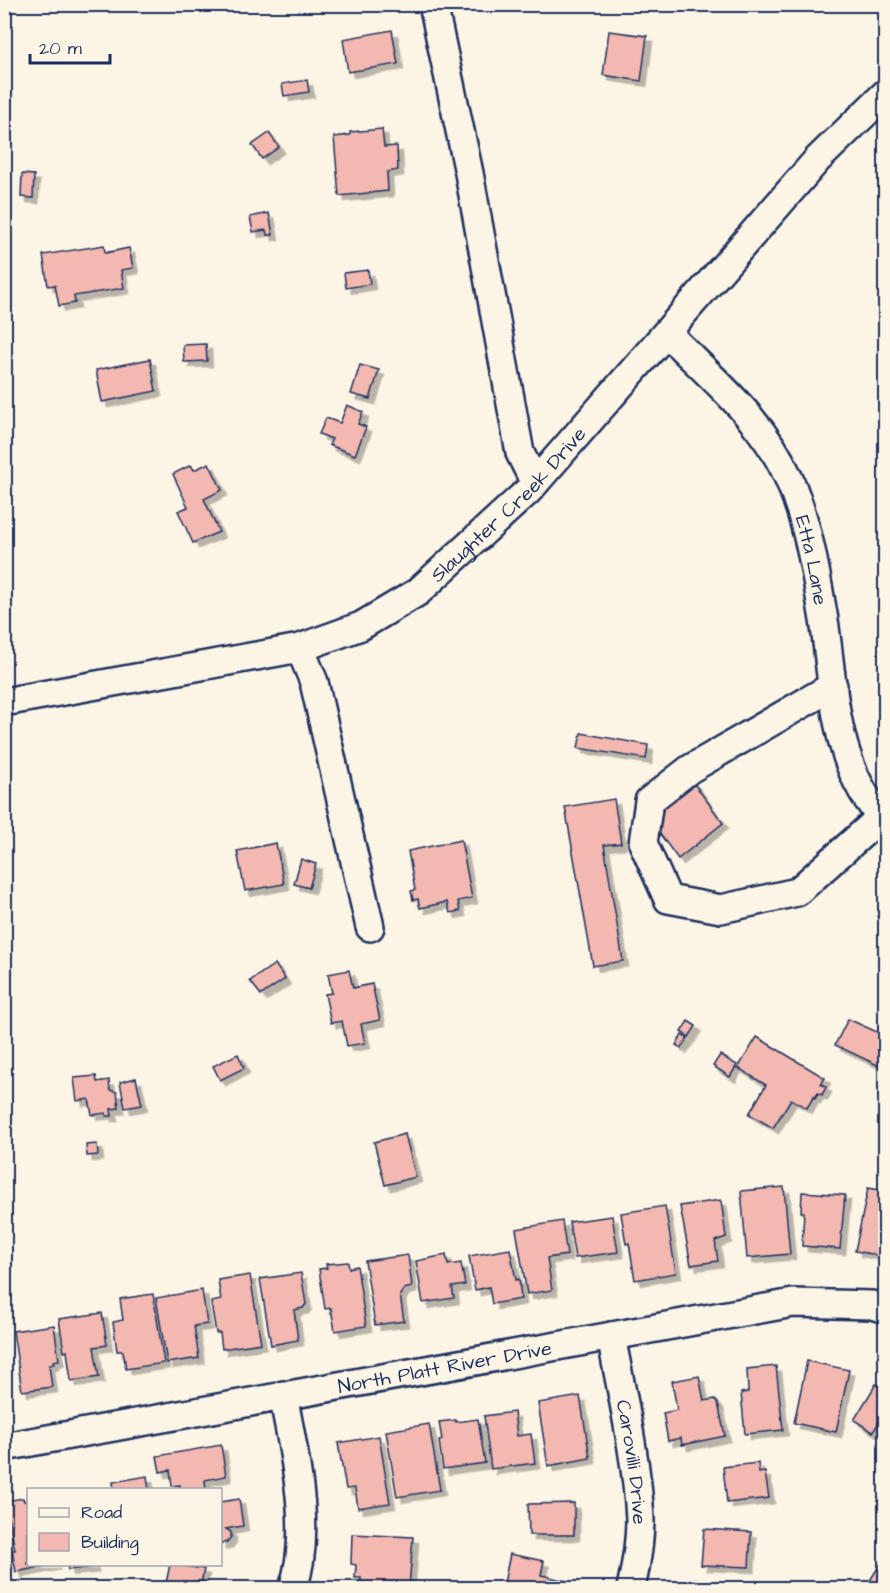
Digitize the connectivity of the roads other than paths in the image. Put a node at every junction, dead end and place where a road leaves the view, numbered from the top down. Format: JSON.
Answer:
{"nodes":[{"id":1,"x":433,"y":4,"type":"edge"},
{"id":2,"x":885,"y":93,"type":"edge"},
{"id":3,"x":667,"y":333,"type":"junction"},
{"id":4,"x":535,"y":483,"type":"junction"},
{"id":5,"x":300,"y":648,"type":"junction"},
{"id":6,"x":833,"y":686,"type":"junction"},
{"id":7,"x":4,"y":702,"type":"edge"},
{"id":8,"x":883,"y":819,"type":"edge"},
{"id":9,"x":370,"y":927,"type":"dead end"},
{"id":10,"x":885,"y":1309,"type":"edge"},
{"id":11,"x":611,"y":1336,"type":"junction"},
{"id":12,"x":283,"y":1395,"type":"junction"},
{"id":13,"x":4,"y":1447,"type":"edge"},
{"id":14,"x":292,"y":1588,"type":"edge"},
{"id":15,"x":631,"y":1588,"type":"edge"}],
"edges":[{"from":1,"to":4,"type":"street"},
{"from":2,"to":3,"type":"street","name":"Slaughter Creek Drive"},
{"from":3,"to":4,"type":"street","name":"Slaughter Creek Drive"},
{"from":3,"to":6,"type":"street","name":"Etta Lane"},
{"from":4,"to":5,"type":"street","name":"Slaughter Creek Drive"},
{"from":5,"to":7,"type":"street","name":"Slaughter Creek Drive"},
{"from":5,"to":9,"type":"street"},
{"from":6,"to":8,"type":"street","name":"Etta Lane"},
{"from":6,"to":8,"type":"street"},
{"from":10,"to":11,"type":"street","name":"North Platt River Drive"},
{"from":11,"to":12,"type":"street","name":"North Platt River Drive"},
{"from":11,"to":15,"type":"street","name":"Carovilli Drive"},
{"from":12,"to":13,"type":"street","name":"North Platt River Drive"},
{"from":12,"to":14,"type":"street"}]}
